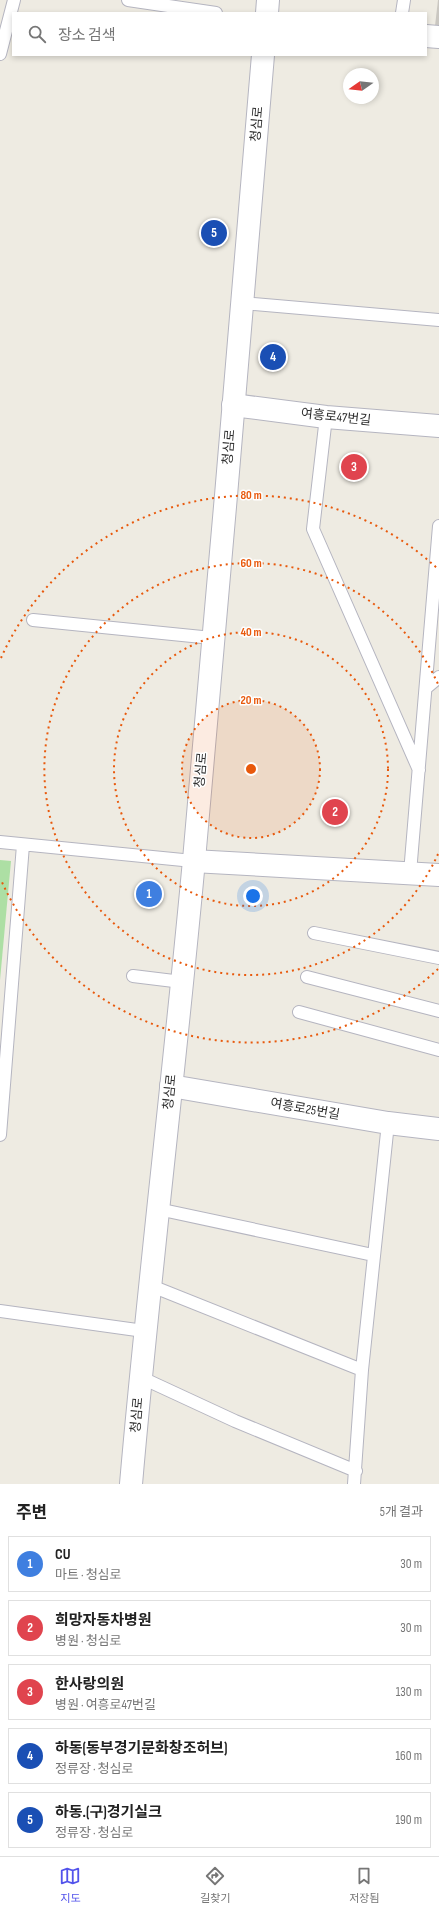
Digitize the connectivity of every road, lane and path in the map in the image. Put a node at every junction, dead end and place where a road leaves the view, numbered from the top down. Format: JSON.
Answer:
{"nodes":[{"id":1,"x":14,"y":0,"type":"edge"},
{"id":2,"x":128,"y":0,"type":"edge"},
{"id":3,"x":268,"y":0,"type":"edge"},
{"id":4,"x":404,"y":0,"type":"edge"},
{"id":5,"x":209,"y":12,"type":"edge"},
{"id":6,"x":267,"y":12,"type":"edge"},
{"id":7,"x":402,"y":12,"type":"edge"},
{"id":8,"x":427,"y":36,"type":"edge"},
{"id":9,"x":439,"y":37,"type":"edge"},
{"id":10,"x":0,"y":54,"type":"edge"},
{"id":11,"x":263,"y":56,"type":"edge"},
{"id":12,"x":242,"y":303,"type":"junction"},
{"id":13,"x":439,"y":320,"type":"edge"},
{"id":14,"x":233,"y":405,"type":"junction"},
{"id":15,"x":326,"y":416,"type":"junction"},
{"id":16,"x":439,"y":426,"type":"edge"},
{"id":17,"x":439,"y":526,"type":"edge"},
{"id":18,"x":33,"y":620,"type":"dead end"},
{"id":19,"x":212,"y":638,"type":"junction"},
{"id":20,"x":439,"y":677,"type":"edge"},
{"id":21,"x":426,"y":688,"type":"junction"},
{"id":22,"x":419,"y":770,"type":"junction"},
{"id":23,"x":0,"y":842,"type":"edge"},
{"id":24,"x":23,"y":845,"type":"junction"},
{"id":25,"x":194,"y":861,"type":"junction"},
{"id":26,"x":410,"y":873,"type":"junction"},
{"id":27,"x":439,"y":875,"type":"edge"},
{"id":28,"x":314,"y":933,"type":"dead end"},
{"id":29,"x":439,"y":958,"type":"edge"},
{"id":30,"x":133,"y":976,"type":"dead end"},
{"id":31,"x":307,"y":977,"type":"dead end"},
{"id":32,"x":182,"y":982,"type":"junction"},
{"id":33,"x":439,"y":1011,"type":"edge"},
{"id":34,"x":299,"y":1012,"type":"dead end"},
{"id":35,"x":439,"y":1050,"type":"edge"},
{"id":36,"x":171,"y":1086,"type":"junction"},
{"id":37,"x":388,"y":1123,"type":"junction"},
{"id":38,"x":439,"y":1128,"type":"edge"},
{"id":39,"x":0,"y":1134,"type":"edge"},
{"id":40,"x":158,"y":1209,"type":"junction"},
{"id":41,"x":372,"y":1255,"type":"junction"},
{"id":42,"x":149,"y":1285,"type":"junction"},
{"id":43,"x":0,"y":1311,"type":"edge"},
{"id":44,"x":144,"y":1331,"type":"junction"},
{"id":45,"x":362,"y":1370,"type":"junction"},
{"id":46,"x":140,"y":1377,"type":"junction"},
{"id":47,"x":356,"y":1471,"type":"junction"},
{"id":48,"x":131,"y":1484,"type":"edge"},
{"id":49,"x":354,"y":1484,"type":"edge"}],
"edges":[{"from":1,"to":10,"type":"lane"},
{"from":2,"to":5,"type":"lane"},
{"from":3,"to":6,"type":"street"},
{"from":4,"to":7,"type":"lane"},
{"from":8,"to":9,"type":"street"},
{"from":11,"to":12,"type":"street","name":"청심로"},
{"from":12,"to":13,"type":"lane"},
{"from":12,"to":14,"type":"street","name":"청심로"},
{"from":14,"to":15,"type":"street","name":"여흥로47번길"},
{"from":14,"to":19,"type":"street","name":"청심로"},
{"from":15,"to":16,"type":"street","name":"여흥로47번길"},
{"from":15,"to":22,"type":"lane"},
{"from":17,"to":21,"type":"lane"},
{"from":18,"to":19,"type":"lane"},
{"from":19,"to":25,"type":"street","name":"청심로"},
{"from":20,"to":21,"type":"lane"},
{"from":21,"to":22,"type":"lane"},
{"from":22,"to":26,"type":"lane"},
{"from":23,"to":24,"type":"lane"},
{"from":24,"to":25,"type":"lane"},
{"from":24,"to":39,"type":"lane"},
{"from":25,"to":26,"type":"street"},
{"from":25,"to":32,"type":"street","name":"청심로"},
{"from":26,"to":27,"type":"street"},
{"from":28,"to":29,"type":"lane"},
{"from":30,"to":32,"type":"lane"},
{"from":31,"to":33,"type":"lane"},
{"from":32,"to":36,"type":"street","name":"청심로"},
{"from":34,"to":35,"type":"lane"},
{"from":36,"to":37,"type":"street","name":"여흥로25번길"},
{"from":36,"to":40,"type":"street","name":"청심로"},
{"from":37,"to":38,"type":"street","name":"여흥로25번길"},
{"from":37,"to":41,"type":"lane"},
{"from":40,"to":41,"type":"lane"},
{"from":40,"to":42,"type":"street","name":"청심로"},
{"from":41,"to":45,"type":"lane"},
{"from":42,"to":44,"type":"street","name":"청심로"},
{"from":42,"to":45,"type":"lane"},
{"from":43,"to":44,"type":"lane"},
{"from":44,"to":46,"type":"street","name":"청심로"},
{"from":45,"to":47,"type":"lane"},
{"from":46,"to":47,"type":"lane"},
{"from":46,"to":48,"type":"street","name":"청심로"},
{"from":47,"to":49,"type":"lane"}]}
